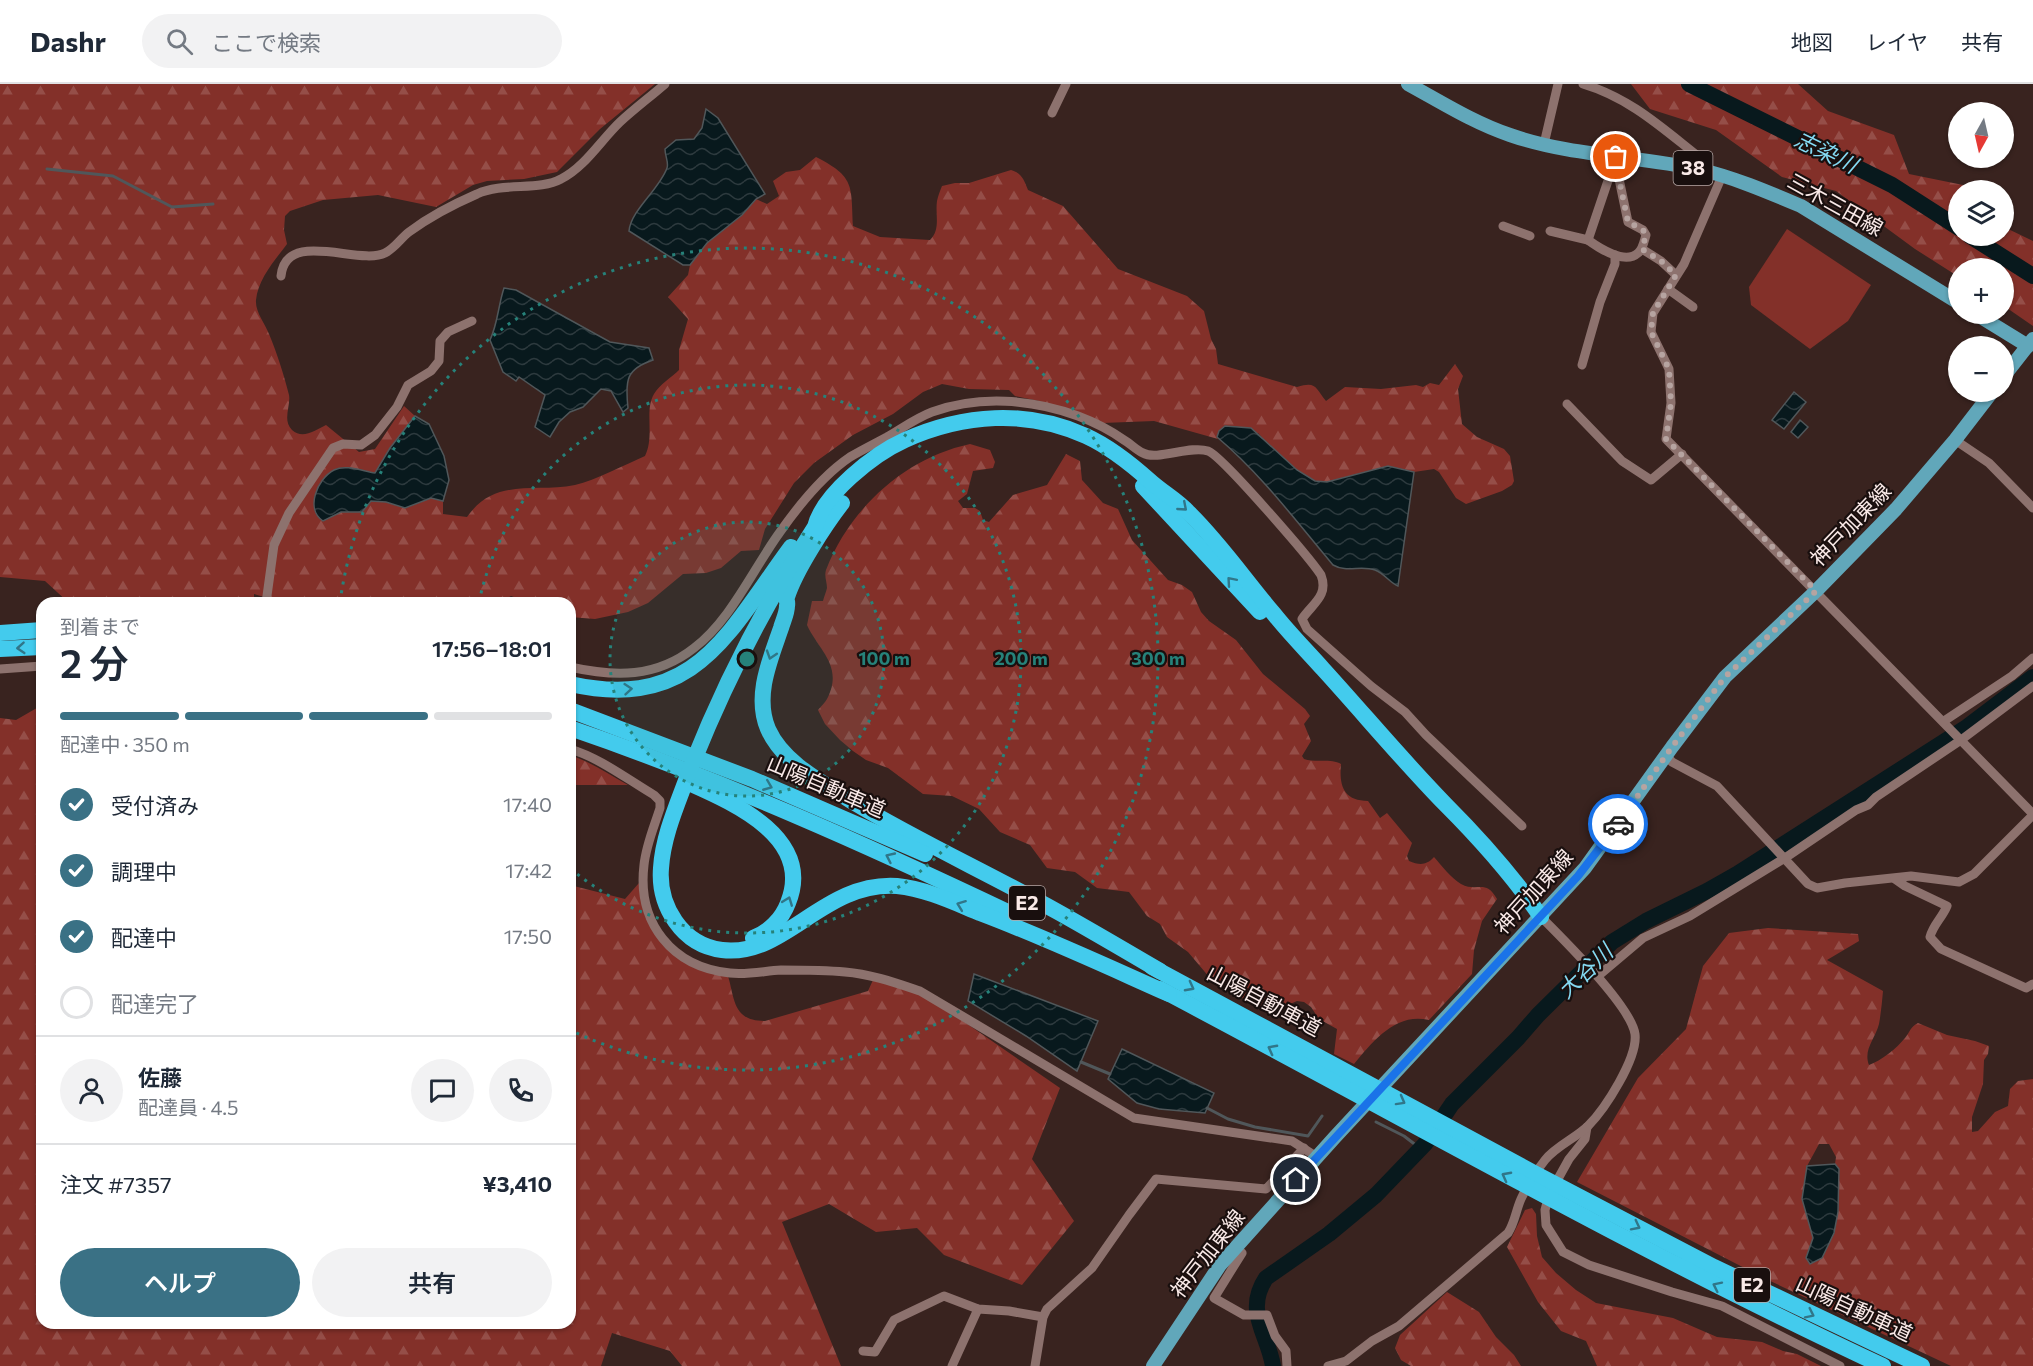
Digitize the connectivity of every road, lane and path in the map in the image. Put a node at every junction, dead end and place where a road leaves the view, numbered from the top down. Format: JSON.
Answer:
{"nodes":[{"id":1,"x":665,"y":84,"type":"edge"},
{"id":2,"x":1066,"y":84,"type":"edge"},
{"id":3,"x":1408,"y":84,"type":"edge"},
{"id":4,"x":1558,"y":84,"type":"edge"},
{"id":5,"x":1583,"y":84,"type":"edge"},
{"id":6,"x":1052,"y":113,"type":"dead end"},
{"id":7,"x":1544,"y":144,"type":"junction"},
{"id":8,"x":1614,"y":163,"type":"junction"},
{"id":9,"x":1697,"y":169,"type":"junction"},
{"id":10,"x":1722,"y":176,"type":"junction"},
{"id":11,"x":1503,"y":226,"type":"dead end"},
{"id":12,"x":1550,"y":231,"type":"dead end"},
{"id":13,"x":1530,"y":236,"type":"dead end"},
{"id":14,"x":1588,"y":240,"type":"junction"},
{"id":15,"x":1642,"y":249,"type":"junction"},
{"id":16,"x":1615,"y":255,"type":"junction"},
{"id":17,"x":1676,"y":275,"type":"junction"},
{"id":18,"x":281,"y":276,"type":"dead end"},
{"id":19,"x":1668,"y":289,"type":"junction"},
{"id":20,"x":1948,"y":296,"type":"edge"},
{"id":21,"x":1693,"y":308,"type":"dead end"},
{"id":22,"x":472,"y":321,"type":"dead end"},
{"id":23,"x":1995,"y":324,"type":"edge"},
{"id":24,"x":2030,"y":342,"type":"edge"},
{"id":25,"x":2014,"y":363,"type":"edge"},
{"id":26,"x":1582,"y":365,"type":"dead end"},
{"id":27,"x":1984,"y":402,"type":"edge"},
{"id":28,"x":1567,"y":404,"type":"dead end"},
{"id":29,"x":1955,"y":440,"type":"junction"},
{"id":30,"x":1682,"y":454,"type":"junction"},
{"id":31,"x":2033,"y":508,"type":"edge"},
{"id":32,"x":817,"y":518,"type":"junction"},
{"id":33,"x":1816,"y":591,"type":"junction"},
{"id":34,"x":267,"y":597,"type":"edge"},
{"id":35,"x":787,"y":599,"type":"junction"},
{"id":36,"x":36,"y":630,"type":"edge"},
{"id":37,"x":0,"y":633,"type":"edge"},
{"id":38,"x":36,"y":647,"type":"edge"},
{"id":39,"x":0,"y":649,"type":"edge"},
{"id":40,"x":2033,"y":658,"type":"edge"},
{"id":41,"x":36,"y":666,"type":"edge"},
{"id":42,"x":576,"y":668,"type":"edge"},
{"id":43,"x":0,"y":669,"type":"edge"},
{"id":44,"x":576,"y":685,"type":"edge"},
{"id":45,"x":2033,"y":686,"type":"edge"},
{"id":46,"x":576,"y":713,"type":"edge"},
{"id":47,"x":1944,"y":721,"type":"junction"},
{"id":48,"x":576,"y":730,"type":"edge"},
{"id":49,"x":576,"y":738,"type":"edge"},
{"id":50,"x":1961,"y":740,"type":"junction"},
{"id":51,"x":576,"y":751,"type":"edge"},
{"id":52,"x":1666,"y":755,"type":"junction"},
{"id":53,"x":680,"y":766,"type":"junction"},
{"id":54,"x":709,"y":778,"type":"junction"},
{"id":55,"x":2033,"y":814,"type":"edge"},
{"id":56,"x":1522,"y":826,"type":"dead end"},
{"id":57,"x":1783,"y":856,"type":"junction"},
{"id":58,"x":1895,"y":879,"type":"junction"},
{"id":59,"x":1540,"y":917,"type":"junction"},
{"id":60,"x":1160,"y":971,"type":"junction"},
{"id":61,"x":1595,"y":974,"type":"junction"},
{"id":62,"x":2033,"y":984,"type":"edge"},
{"id":63,"x":1169,"y":994,"type":"junction"},
{"id":64,"x":1327,"y":1070,"type":"junction"},
{"id":65,"x":1587,"y":1127,"type":"junction"},
{"id":66,"x":1304,"y":1148,"type":"junction"},
{"id":67,"x":1317,"y":1157,"type":"junction"},
{"id":68,"x":1580,"y":1206,"type":"junction"},
{"id":69,"x":1236,"y":1247,"type":"junction"},
{"id":70,"x":978,"y":1309,"type":"junction"},
{"id":71,"x":1043,"y":1317,"type":"junction"},
{"id":72,"x":863,"y":1351,"type":"dead end"},
{"id":73,"x":952,"y":1366,"type":"edge"},
{"id":74,"x":1035,"y":1366,"type":"edge"},
{"id":75,"x":1153,"y":1366,"type":"edge"},
{"id":76,"x":1287,"y":1366,"type":"edge"},
{"id":77,"x":1328,"y":1366,"type":"edge"},
{"id":78,"x":1840,"y":1366,"type":"edge"},
{"id":79,"x":1883,"y":1366,"type":"edge"},
{"id":80,"x":1922,"y":1366,"type":"edge"}],
"edges":[{"from":1,"to":18,"type":"street"},
{"from":2,"to":6,"type":"street"},
{"from":3,"to":7,"type":"main road","name":"三木三田線","number":"38"},
{"from":4,"to":7,"type":"street"},
{"from":5,"to":9,"type":"street"},
{"from":7,"to":8,"type":"main road","name":"三木三田線","number":"38"},
{"from":8,"to":9,"type":"main road","name":"三木三田線","number":"38"},
{"from":8,"to":14,"type":"street"},
{"from":8,"to":15,"type":"street"},
{"from":9,"to":10,"type":"main road","name":"三木三田線","number":"38"},
{"from":10,"to":17,"type":"street"},
{"from":10,"to":20,"type":"main road","name":"三木三田線","number":"38"},
{"from":11,"to":13,"type":"street"},
{"from":12,"to":14,"type":"street"},
{"from":14,"to":16,"type":"street"},
{"from":15,"to":16,"type":"street"},
{"from":15,"to":17,"type":"street"},
{"from":16,"to":26,"type":"street"},
{"from":17,"to":19,"type":"street"},
{"from":19,"to":21,"type":"street"},
{"from":19,"to":30,"type":"street"},
{"from":22,"to":34,"type":"street"},
{"from":23,"to":24,"type":"main road"},
{"from":24,"to":25,"type":"main road"},
{"from":27,"to":29,"type":"main road","name":"神戸加東線"},
{"from":28,"to":30,"type":"street"},
{"from":29,"to":31,"type":"street"},
{"from":29,"to":33,"type":"main road","name":"神戸加東線"},
{"from":30,"to":33,"type":"street"},
{"from":44,"to":32,"type":"highway","one_way":true},
{"from":32,"to":59,"type":"highway","one_way":true},
{"from":63,"to":32,"type":"highway","one_way":true},
{"from":33,"to":47,"type":"street"},
{"from":33,"to":52,"type":"main road","name":"神戸加東線"},
{"from":35,"to":54,"type":"highway","one_way":true},
{"from":59,"to":35,"type":"highway","one_way":true},
{"from":35,"to":60,"type":"highway","one_way":true},
{"from":36,"to":37,"type":"highway"},
{"from":38,"to":39,"type":"highway","one_way":true},
{"from":40,"to":47,"type":"street"},
{"from":41,"to":43,"type":"street"},
{"from":42,"to":56,"type":"street"},
{"from":45,"to":50,"type":"street"},
{"from":46,"to":53,"type":"highway","name":"山陽自動車道","number":"E2"},
{"from":47,"to":50,"type":"street"},
{"from":48,"to":53,"type":"highway","name":"山陽自動車道","number":"E2"},
{"from":49,"to":53,"type":"highway"},
{"from":50,"to":55,"type":"street"},
{"from":50,"to":57,"type":"street"},
{"from":51,"to":66,"type":"street"},
{"from":52,"to":57,"type":"street"},
{"from":52,"to":59,"type":"main road","name":"神戸加東線"},
{"from":53,"to":54,"type":"highway","name":"山陽自動車道","number":"E2"},
{"from":53,"to":54,"type":"highway"},
{"from":54,"to":60,"type":"highway","name":"山陽自動車道","number":"E2","one_way":true},
{"from":63,"to":54,"type":"highway","name":"山陽自動車道","number":"E2","one_way":true},
{"from":55,"to":58,"type":"street"},
{"from":57,"to":58,"type":"street"},
{"from":57,"to":61,"type":"street"},
{"from":58,"to":62,"type":"street"},
{"from":59,"to":61,"type":"street"},
{"from":59,"to":67,"type":"main road","name":"神戸加東線"},
{"from":60,"to":64,"type":"highway","name":"山陽自動車道","number":"E2","one_way":true},
{"from":61,"to":65,"type":"street"},
{"from":64,"to":63,"type":"highway","name":"山陽自動車道","number":"E2","one_way":true},
{"from":64,"to":68,"type":"highway","name":"山陽自動車道","number":"E2"},
{"from":65,"to":77,"type":"street"},
{"from":65,"to":78,"type":"street"},
{"from":66,"to":67,"type":"street"},
{"from":66,"to":71,"type":"street"},
{"from":67,"to":69,"type":"main road","name":"神戸加東線"},
{"from":79,"to":68,"type":"highway","name":"山陽自動車道","number":"E2","one_way":true},
{"from":68,"to":80,"type":"highway","name":"山陽自動車道","number":"E2","one_way":true},
{"from":69,"to":75,"type":"main road","name":"神戸加東線"},
{"from":69,"to":76,"type":"street"},
{"from":70,"to":71,"type":"street"},
{"from":70,"to":72,"type":"street"},
{"from":70,"to":73,"type":"street"},
{"from":71,"to":74,"type":"street"}]}
